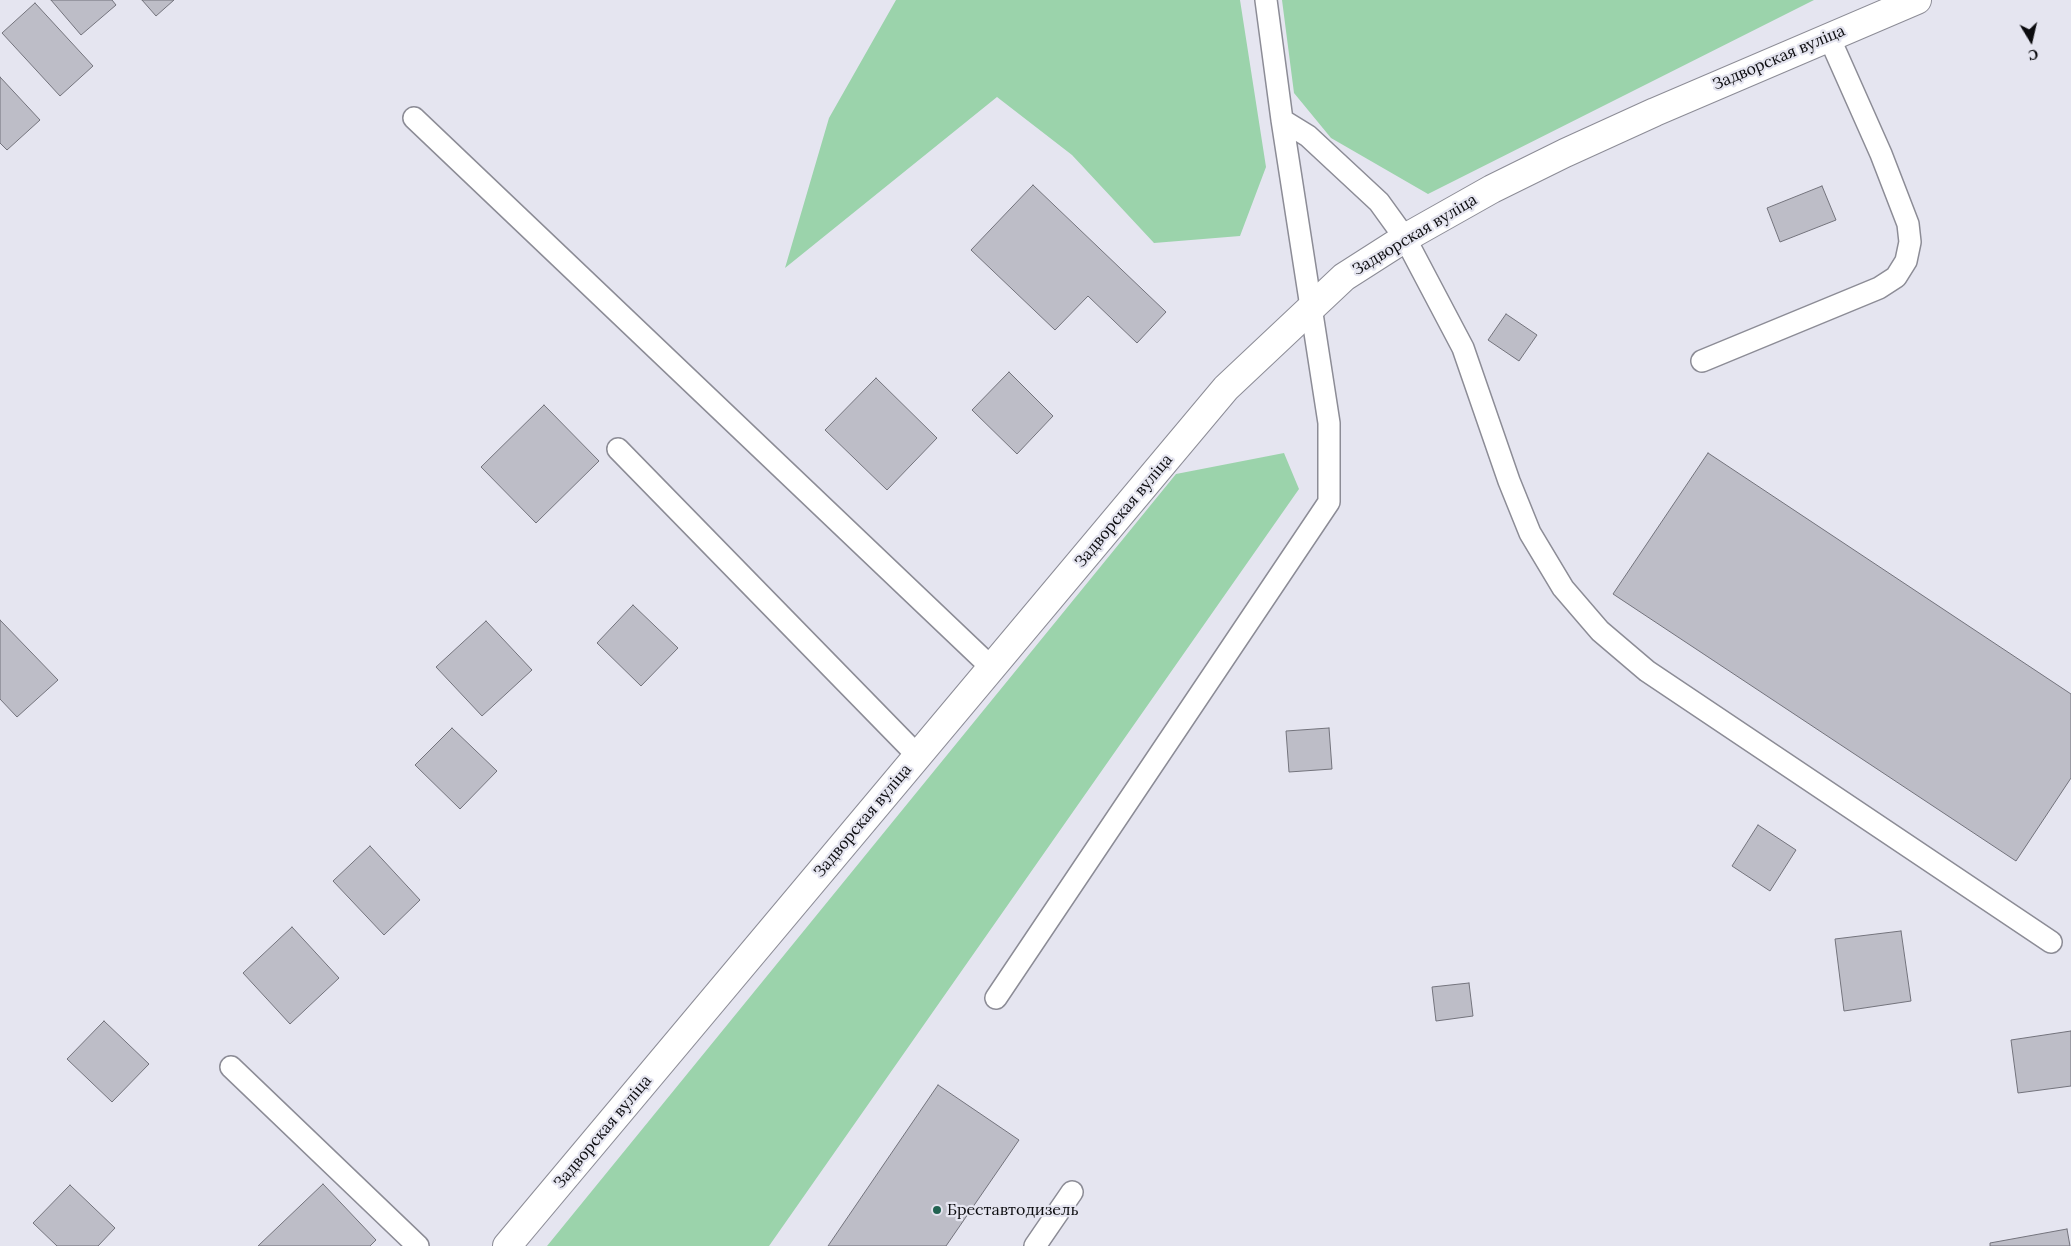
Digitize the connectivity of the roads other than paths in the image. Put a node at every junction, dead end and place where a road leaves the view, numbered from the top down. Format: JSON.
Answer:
{"nodes":[{"id":1,"x":1266,"y":0,"type":"edge"},
{"id":2,"x":1916,"y":0,"type":"edge"},
{"id":3,"x":1828,"y":37,"type":"junction"},
{"id":4,"x":414,"y":118,"type":"dead end"},
{"id":5,"x":1282,"y":120,"type":"junction"},
{"id":6,"x":1405,"y":238,"type":"junction"},
{"id":7,"x":1311,"y":307,"type":"junction"},
{"id":8,"x":1702,"y":361,"type":"dead end"},
{"id":9,"x":618,"y":449,"type":"dead end"},
{"id":10,"x":992,"y":668,"type":"junction"},
{"id":11,"x":918,"y":756,"type":"junction"},
{"id":12,"x":2051,"y":942,"type":"dead end"},
{"id":13,"x":996,"y":998,"type":"dead end"},
{"id":14,"x":231,"y":1067,"type":"dead end"},
{"id":15,"x":1072,"y":1192,"type":"dead end"},
{"id":16,"x":418,"y":1246,"type":"edge"},
{"id":17,"x":507,"y":1246,"type":"edge"},
{"id":18,"x":1034,"y":1246,"type":"edge"}],
"edges":[{"from":1,"to":5,"type":"lane"},
{"from":2,"to":3,"type":"street","name":"Задворская вуліца"},
{"from":3,"to":6,"type":"street","name":"Задворская вуліца"},
{"from":3,"to":8,"type":"lane"},
{"from":4,"to":10,"type":"lane"},
{"from":5,"to":6,"type":"lane"},
{"from":5,"to":7,"type":"lane"},
{"from":6,"to":7,"type":"street","name":"Задворская вуліца"},
{"from":6,"to":12,"type":"lane"},
{"from":7,"to":10,"type":"street","name":"Задворская вуліца"},
{"from":7,"to":13,"type":"lane"},
{"from":9,"to":11,"type":"lane"},
{"from":10,"to":11,"type":"street","name":"Задворская вуліца"},
{"from":11,"to":17,"type":"street","name":"Задворская вуліца"},
{"from":14,"to":16,"type":"lane"},
{"from":15,"to":18,"type":"lane"}]}
